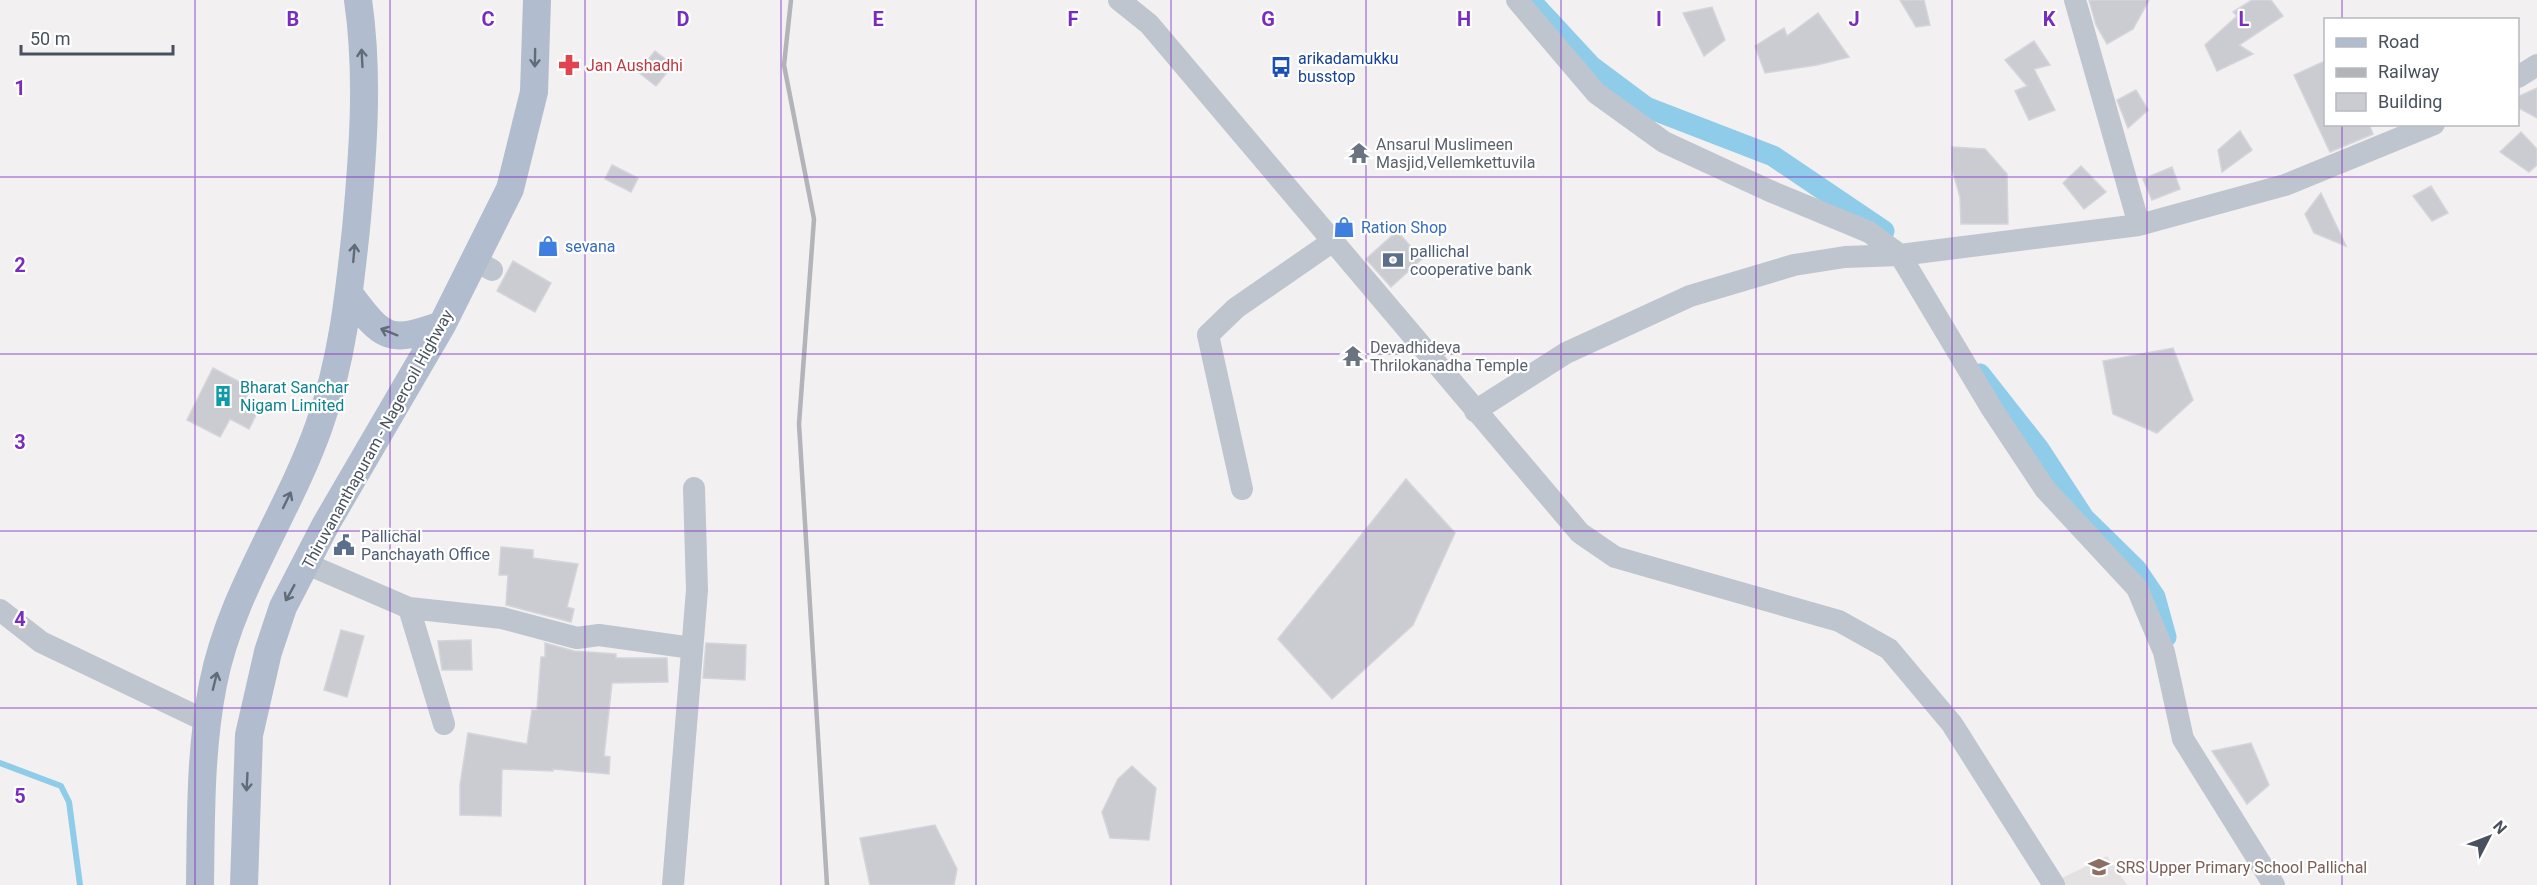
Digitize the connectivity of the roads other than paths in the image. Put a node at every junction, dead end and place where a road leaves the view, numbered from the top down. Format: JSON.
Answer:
{"nodes":[{"id":1,"x":358,"y":0,"type":"edge"},
{"id":2,"x":537,"y":0,"type":"edge"},
{"id":3,"x":1119,"y":0,"type":"edge"},
{"id":4,"x":1517,"y":0,"type":"edge"},
{"id":5,"x":2075,"y":0,"type":"edge"},
{"id":6,"x":2537,"y":66,"type":"edge"},
{"id":7,"x":2519,"y":76,"type":"edge"},
{"id":8,"x":2429,"y":126,"type":"edge"},
{"id":9,"x":2139,"y":225,"type":"junction"},
{"id":10,"x":1333,"y":240,"type":"junction"},
{"id":11,"x":1900,"y":255,"type":"junction"},
{"id":12,"x":350,"y":294,"type":"junction"},
{"id":13,"x":442,"y":325,"type":"junction"},
{"id":14,"x":1475,"y":411,"type":"junction"},
{"id":15,"x":694,"y":488,"type":"dead end"},
{"id":16,"x":1242,"y":489,"type":"dead end"},
{"id":17,"x":307,"y":564,"type":"junction"},
{"id":18,"x":409,"y":608,"type":"junction"},
{"id":19,"x":0,"y":610,"type":"edge"},
{"id":20,"x":692,"y":648,"type":"junction"},
{"id":21,"x":208,"y":722,"type":"junction"},
{"id":22,"x":444,"y":724,"type":"dead end"},
{"id":23,"x":200,"y":885,"type":"edge"},
{"id":24,"x":244,"y":885,"type":"edge"},
{"id":25,"x":674,"y":885,"type":"edge"},
{"id":26,"x":2054,"y":885,"type":"edge"},
{"id":27,"x":2274,"y":885,"type":"edge"}],
"edges":[{"from":12,"to":1,"type":"main road","one_way":true},
{"from":2,"to":13,"type":"main road","name":"Thiruvananthapuram - Nagercoil Highway","one_way":true},
{"from":3,"to":10,"type":"street"},
{"from":4,"to":11,"type":"street"},
{"from":5,"to":9,"type":"street"},
{"from":6,"to":7,"type":"street"},
{"from":8,"to":9,"type":"street"},
{"from":9,"to":11,"type":"street"},
{"from":10,"to":14,"type":"street"},
{"from":10,"to":16,"type":"street"},
{"from":11,"to":14,"type":"street"},
{"from":11,"to":27,"type":"street"},
{"from":13,"to":12,"type":"main road","one_way":true},
{"from":21,"to":12,"type":"main road","one_way":true},
{"from":13,"to":17,"type":"main road","name":"Thiruvananthapuram - Nagercoil Highway"},
{"from":14,"to":26,"type":"street"},
{"from":15,"to":20,"type":"street"},
{"from":17,"to":18,"type":"street"},
{"from":17,"to":24,"type":"main road","name":"Thiruvananthapuram - Nagercoil Highway","one_way":true},
{"from":18,"to":20,"type":"street"},
{"from":18,"to":22,"type":"street"},
{"from":19,"to":21,"type":"street"},
{"from":20,"to":25,"type":"street"},
{"from":21,"to":23,"type":"main road"}]}
